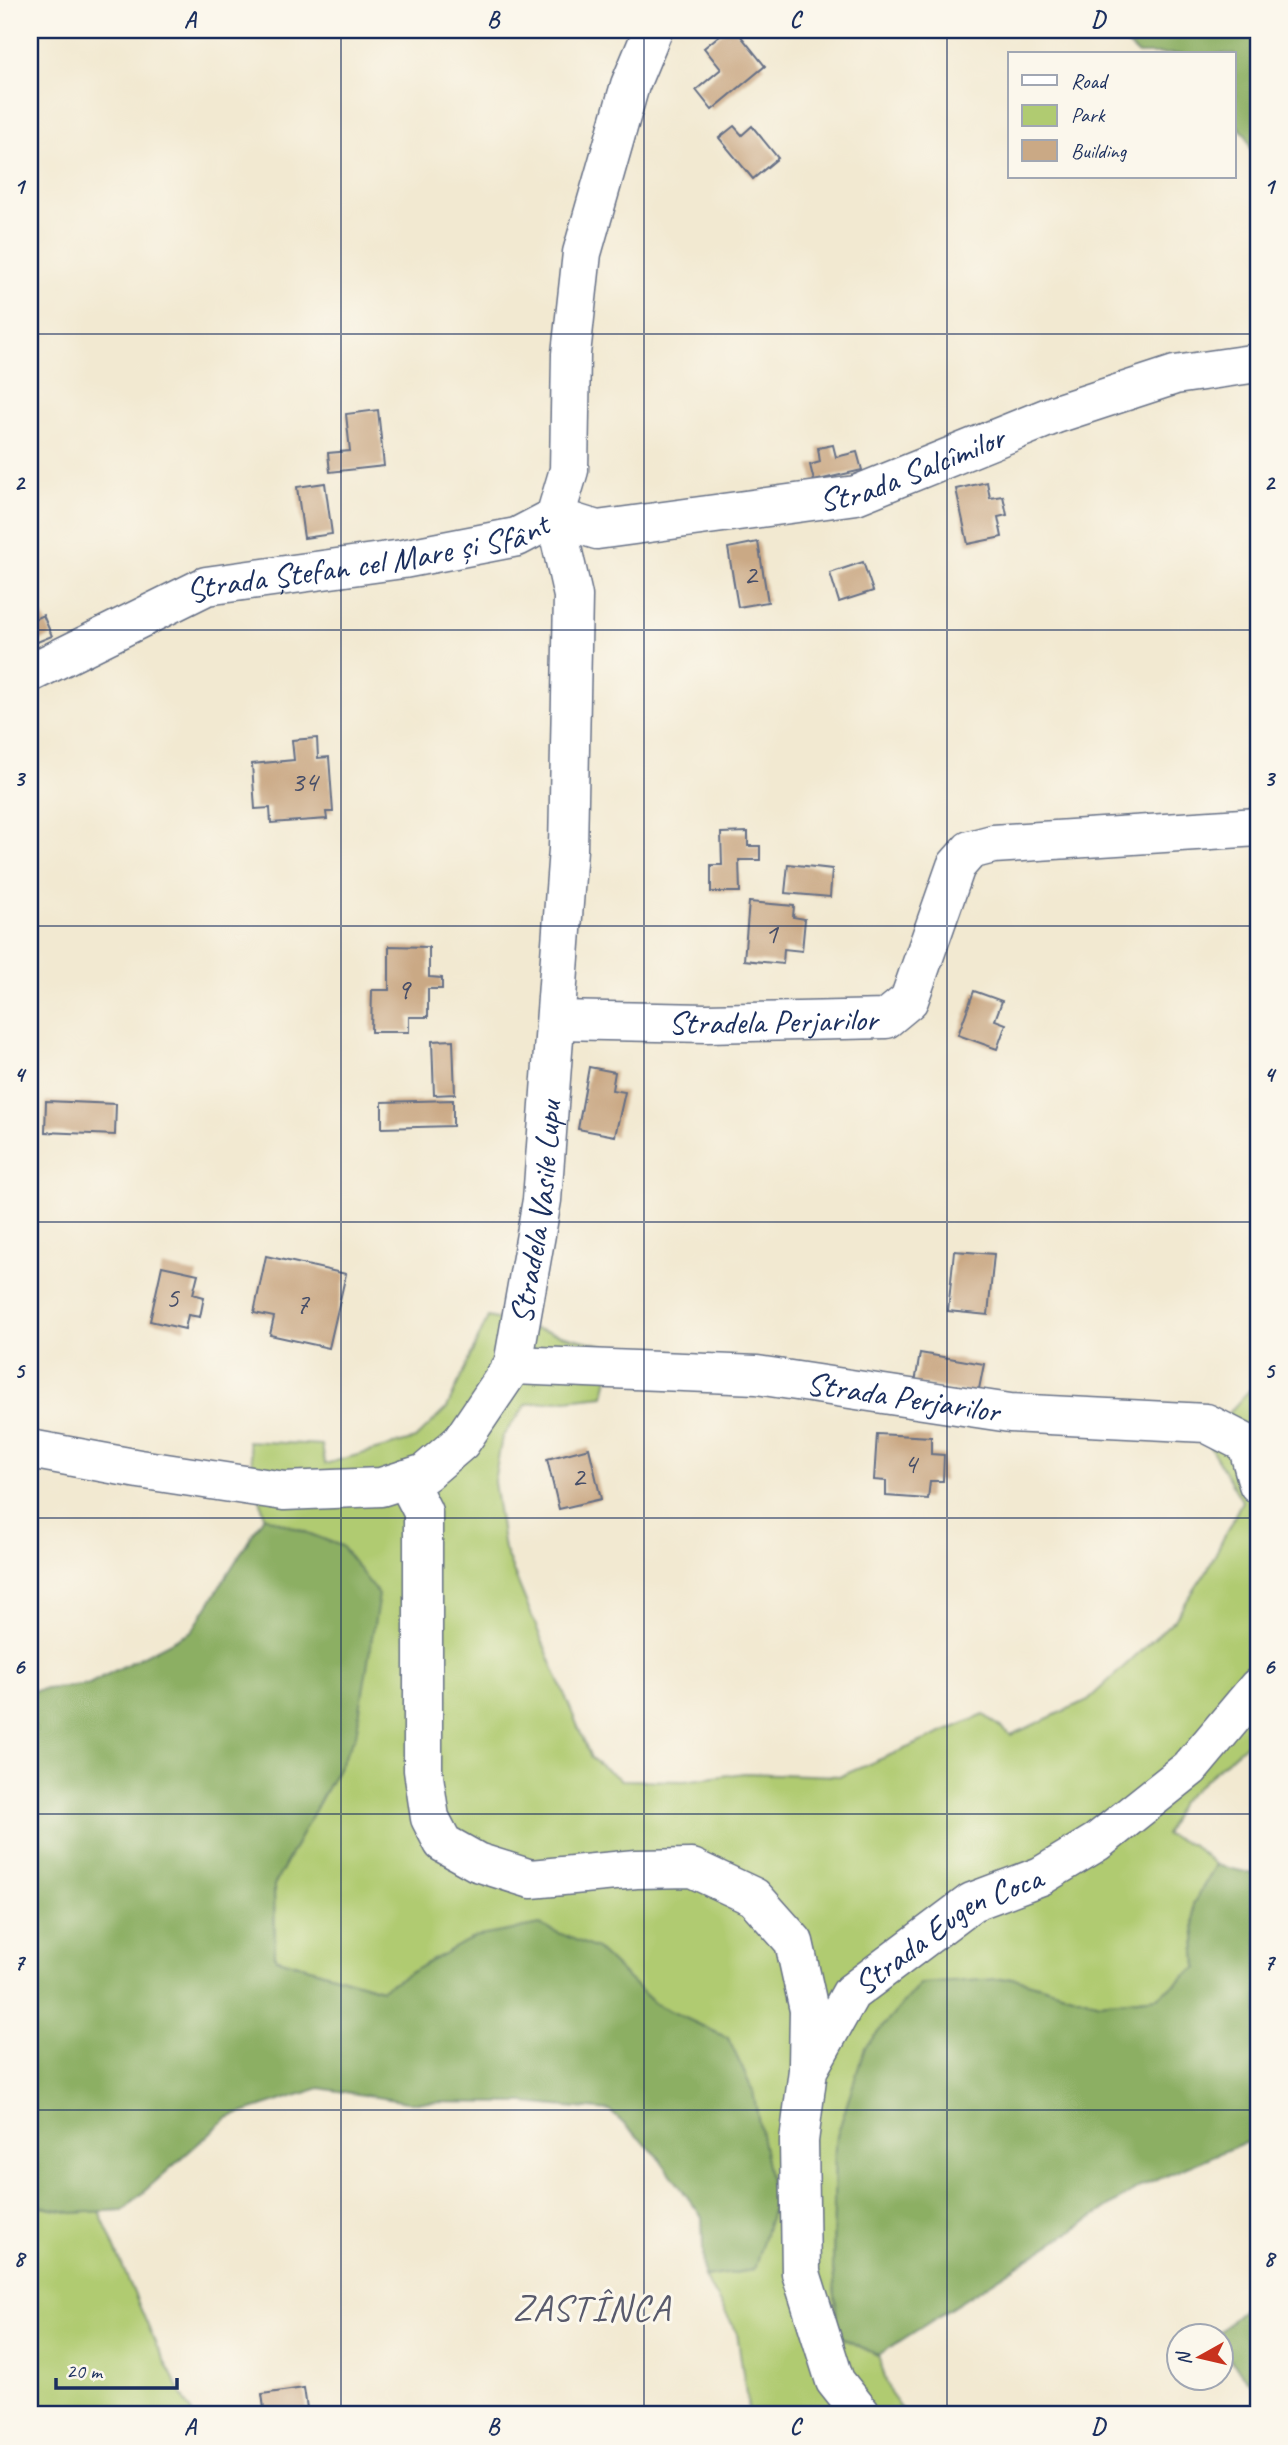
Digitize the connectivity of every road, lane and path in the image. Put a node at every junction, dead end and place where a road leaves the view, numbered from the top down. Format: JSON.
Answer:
{"nodes":[{"id":1,"x":653,"y":30,"type":"edge"},
{"id":2,"x":1258,"y":363,"type":"edge"},
{"id":3,"x":555,"y":517,"type":"junction"},
{"id":4,"x":30,"y":673,"type":"edge"},
{"id":5,"x":1258,"y":827,"type":"edge"},
{"id":6,"x":556,"y":1020,"type":"junction"},
{"id":7,"x":513,"y":1365,"type":"junction"},
{"id":8,"x":30,"y":1449,"type":"edge"},
{"id":9,"x":406,"y":1479,"type":"junction"},
{"id":10,"x":1258,"y":1484,"type":"edge"},
{"id":11,"x":1258,"y":1687,"type":"edge"},
{"id":12,"x":808,"y":2070,"type":"junction"},
{"id":13,"x":836,"y":2398,"type":"edge"},
{"id":14,"x":862,"y":2415,"type":"edge"}],
"edges":[{"from":1,"to":3,"type":"street","name":"Strada Ștefan cel Mare și Sfânt"},
{"from":2,"to":3,"type":"street","name":"Strada Salcîmilor"},
{"from":3,"to":4,"type":"street","name":"Strada Ștefan cel Mare și Sfânt"},
{"from":3,"to":6,"type":"street","name":"Stradela Vasile Lupu"},
{"from":5,"to":6,"type":"street","name":"Stradela Perjarilor"},
{"from":6,"to":7,"type":"street","name":"Stradela Vasile Lupu"},
{"from":7,"to":9,"type":"street","name":"Stradela Vasile Lupu"},
{"from":7,"to":10,"type":"street","name":"Strada Perjarilor"},
{"from":8,"to":9,"type":"street","name":"Stradela Vasile Lupu"},
{"from":9,"to":12,"type":"street"},
{"from":11,"to":12,"type":"street","name":"Strada Eugen Coca"},
{"from":12,"to":13,"type":"street","name":"Strada Eugen Coca"},
{"from":13,"to":14,"type":"street","name":"Strada Eugen Coca"}]}
